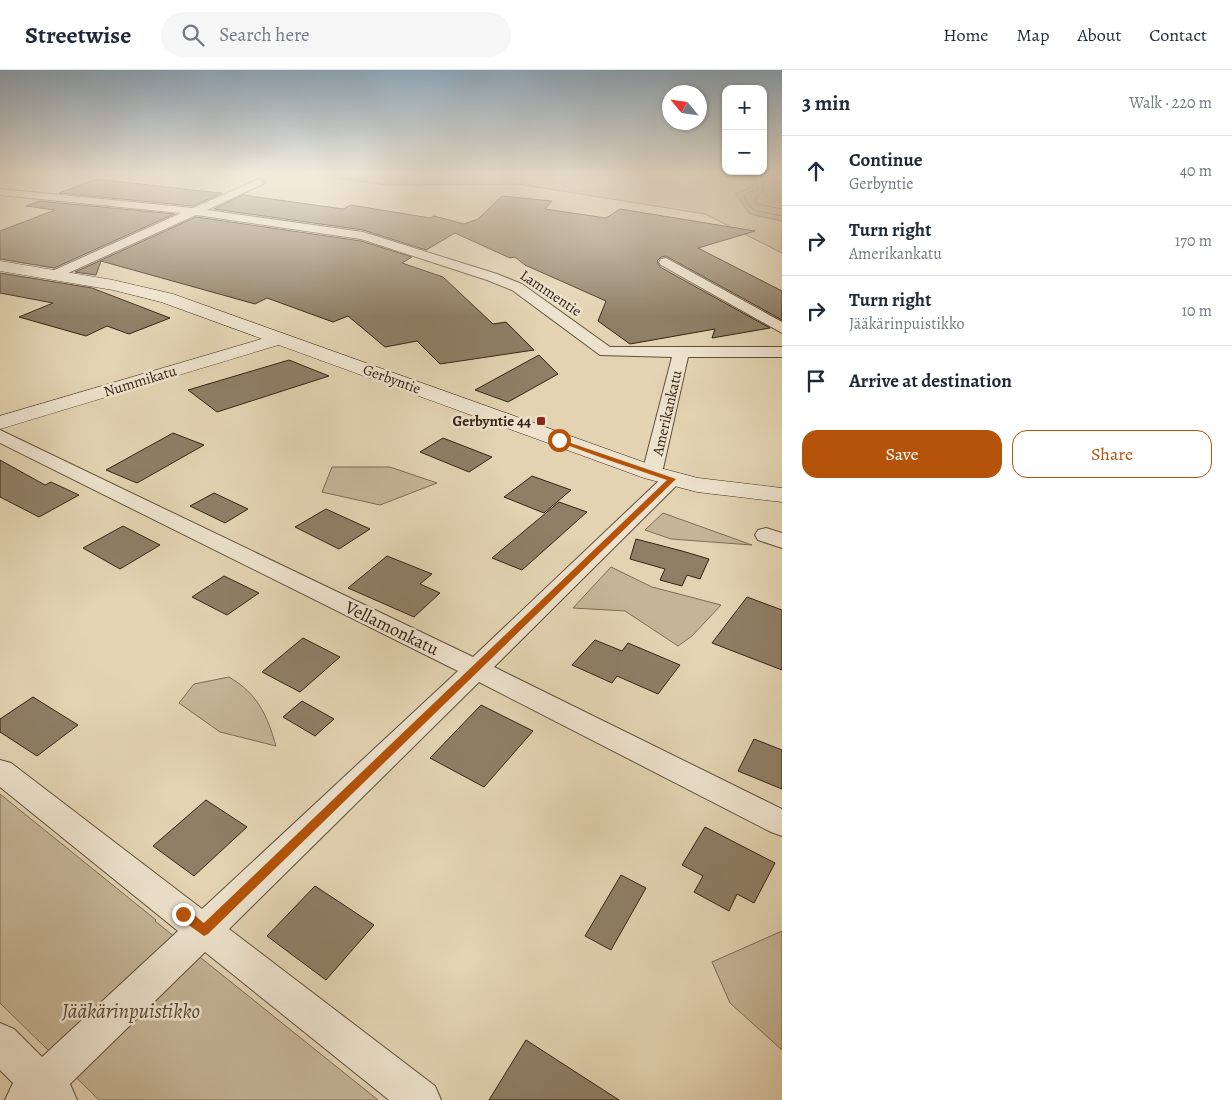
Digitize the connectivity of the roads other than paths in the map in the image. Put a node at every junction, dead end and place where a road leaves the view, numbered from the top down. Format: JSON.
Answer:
{"nodes":[{"id":1,"x":172,"y":221,"type":"edge"},
{"id":2,"x":257,"y":221,"type":"edge"},
{"id":3,"x":666,"y":262,"type":"dead end"},
{"id":4,"x":0,"y":266,"type":"edge"},
{"id":5,"x":55,"y":275,"type":"junction"},
{"id":6,"x":782,"y":328,"type":"edge"},
{"id":7,"x":279,"y":339,"type":"junction"},
{"id":8,"x":606,"y":352,"type":"joint"},
{"id":9,"x":681,"y":352,"type":"junction"},
{"id":10,"x":782,"y":352,"type":"edge"},
{"id":11,"x":0,"y":422,"type":"edge"},
{"id":12,"x":0,"y":436,"type":"edge"},
{"id":13,"x":662,"y":476,"type":"junction"},
{"id":14,"x":782,"y":495,"type":"edge"},
{"id":15,"x":476,"y":669,"type":"junction"},
{"id":16,"x":0,"y":771,"type":"edge"},
{"id":17,"x":782,"y":824,"type":"edge"},
{"id":18,"x":204,"y":930,"type":"junction"},
{"id":19,"x":0,"y":1042,"type":"edge"},
{"id":20,"x":41,"y":1095,"type":"edge"},
{"id":21,"x":421,"y":1100,"type":"edge"}],
"edges":[{"from":1,"to":5,"type":"street"},
{"from":2,"to":8,"type":"street","name":"Lammentie"},
{"from":3,"to":6,"type":"street"},
{"from":4,"to":5,"type":"main road","name":"Gerbyntie"},
{"from":5,"to":7,"type":"main road","name":"Gerbyntie"},
{"from":7,"to":11,"type":"main road","name":"Nummikatu"},
{"from":7,"to":13,"type":"main road","name":"Gerbyntie"},
{"from":8,"to":9,"type":"street","name":"Amerikankatu"},
{"from":9,"to":10,"type":"street","name":"Amerikankatu"},
{"from":9,"to":13,"type":"street","name":"Amerikankatu"},
{"from":12,"to":15,"type":"street","name":"Vellamonkatu"},
{"from":13,"to":14,"type":"main road","name":"Gerbyntie"},
{"from":13,"to":15,"type":"street","name":"Amerikankatu"},
{"from":15,"to":17,"type":"street","name":"Vellamonkatu"},
{"from":15,"to":18,"type":"street","name":"Amerikankatu"},
{"from":16,"to":18,"type":"street"},
{"from":18,"to":20,"type":"street","name":"Amerikankatu"},
{"from":18,"to":21,"type":"street"},
{"from":19,"to":20,"type":"street"}]}
